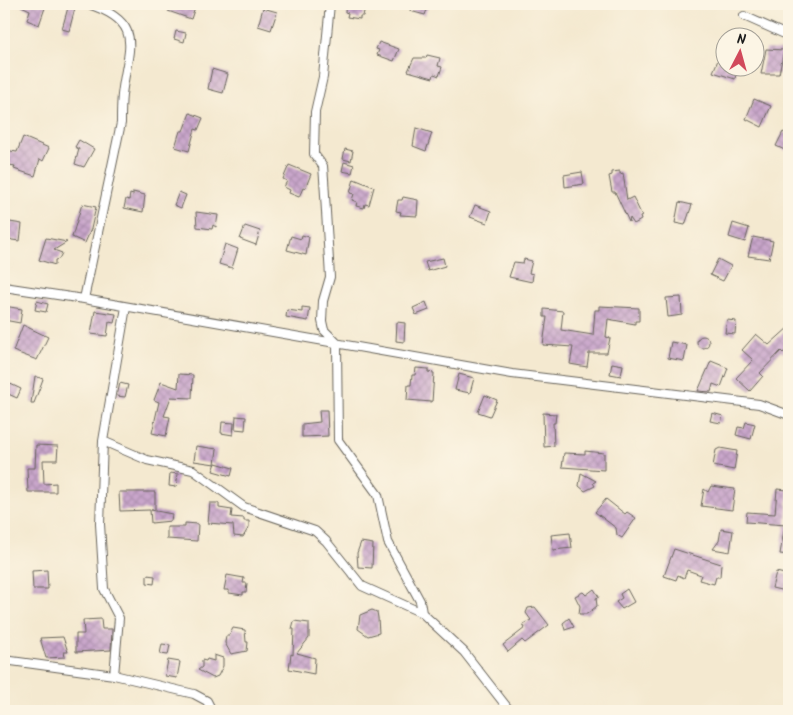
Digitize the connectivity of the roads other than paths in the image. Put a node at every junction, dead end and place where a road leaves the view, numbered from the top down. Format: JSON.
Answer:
{"nodes":[{"id":1,"x":88,"y":4,"type":"edge"},
{"id":2,"x":330,"y":4,"type":"edge"},
{"id":3,"x":744,"y":16,"type":"dead end"},
{"id":4,"x":789,"y":36,"type":"edge"},
{"id":5,"x":4,"y":287,"type":"edge"},
{"id":6,"x":84,"y":299,"type":"junction"},
{"id":7,"x":126,"y":307,"type":"junction"},
{"id":8,"x":337,"y":343,"type":"junction"},
{"id":9,"x":789,"y":415,"type":"edge"},
{"id":10,"x":103,"y":441,"type":"junction"},
{"id":11,"x":422,"y":614,"type":"junction"},
{"id":12,"x":4,"y":660,"type":"edge"},
{"id":13,"x":114,"y":675,"type":"junction"},
{"id":14,"x":212,"y":711,"type":"edge"},
{"id":15,"x":510,"y":711,"type":"edge"}],
"edges":[{"from":1,"to":6,"type":"street"},
{"from":2,"to":8,"type":"street"},
{"from":3,"to":4,"type":"street"},
{"from":5,"to":6,"type":"street"},
{"from":6,"to":7,"type":"street"},
{"from":7,"to":8,"type":"street"},
{"from":7,"to":10,"type":"street"},
{"from":8,"to":9,"type":"street"},
{"from":8,"to":11,"type":"street"},
{"from":10,"to":11,"type":"street"},
{"from":10,"to":13,"type":"street"},
{"from":11,"to":15,"type":"street"},
{"from":12,"to":13,"type":"street"},
{"from":13,"to":14,"type":"street"}]}
